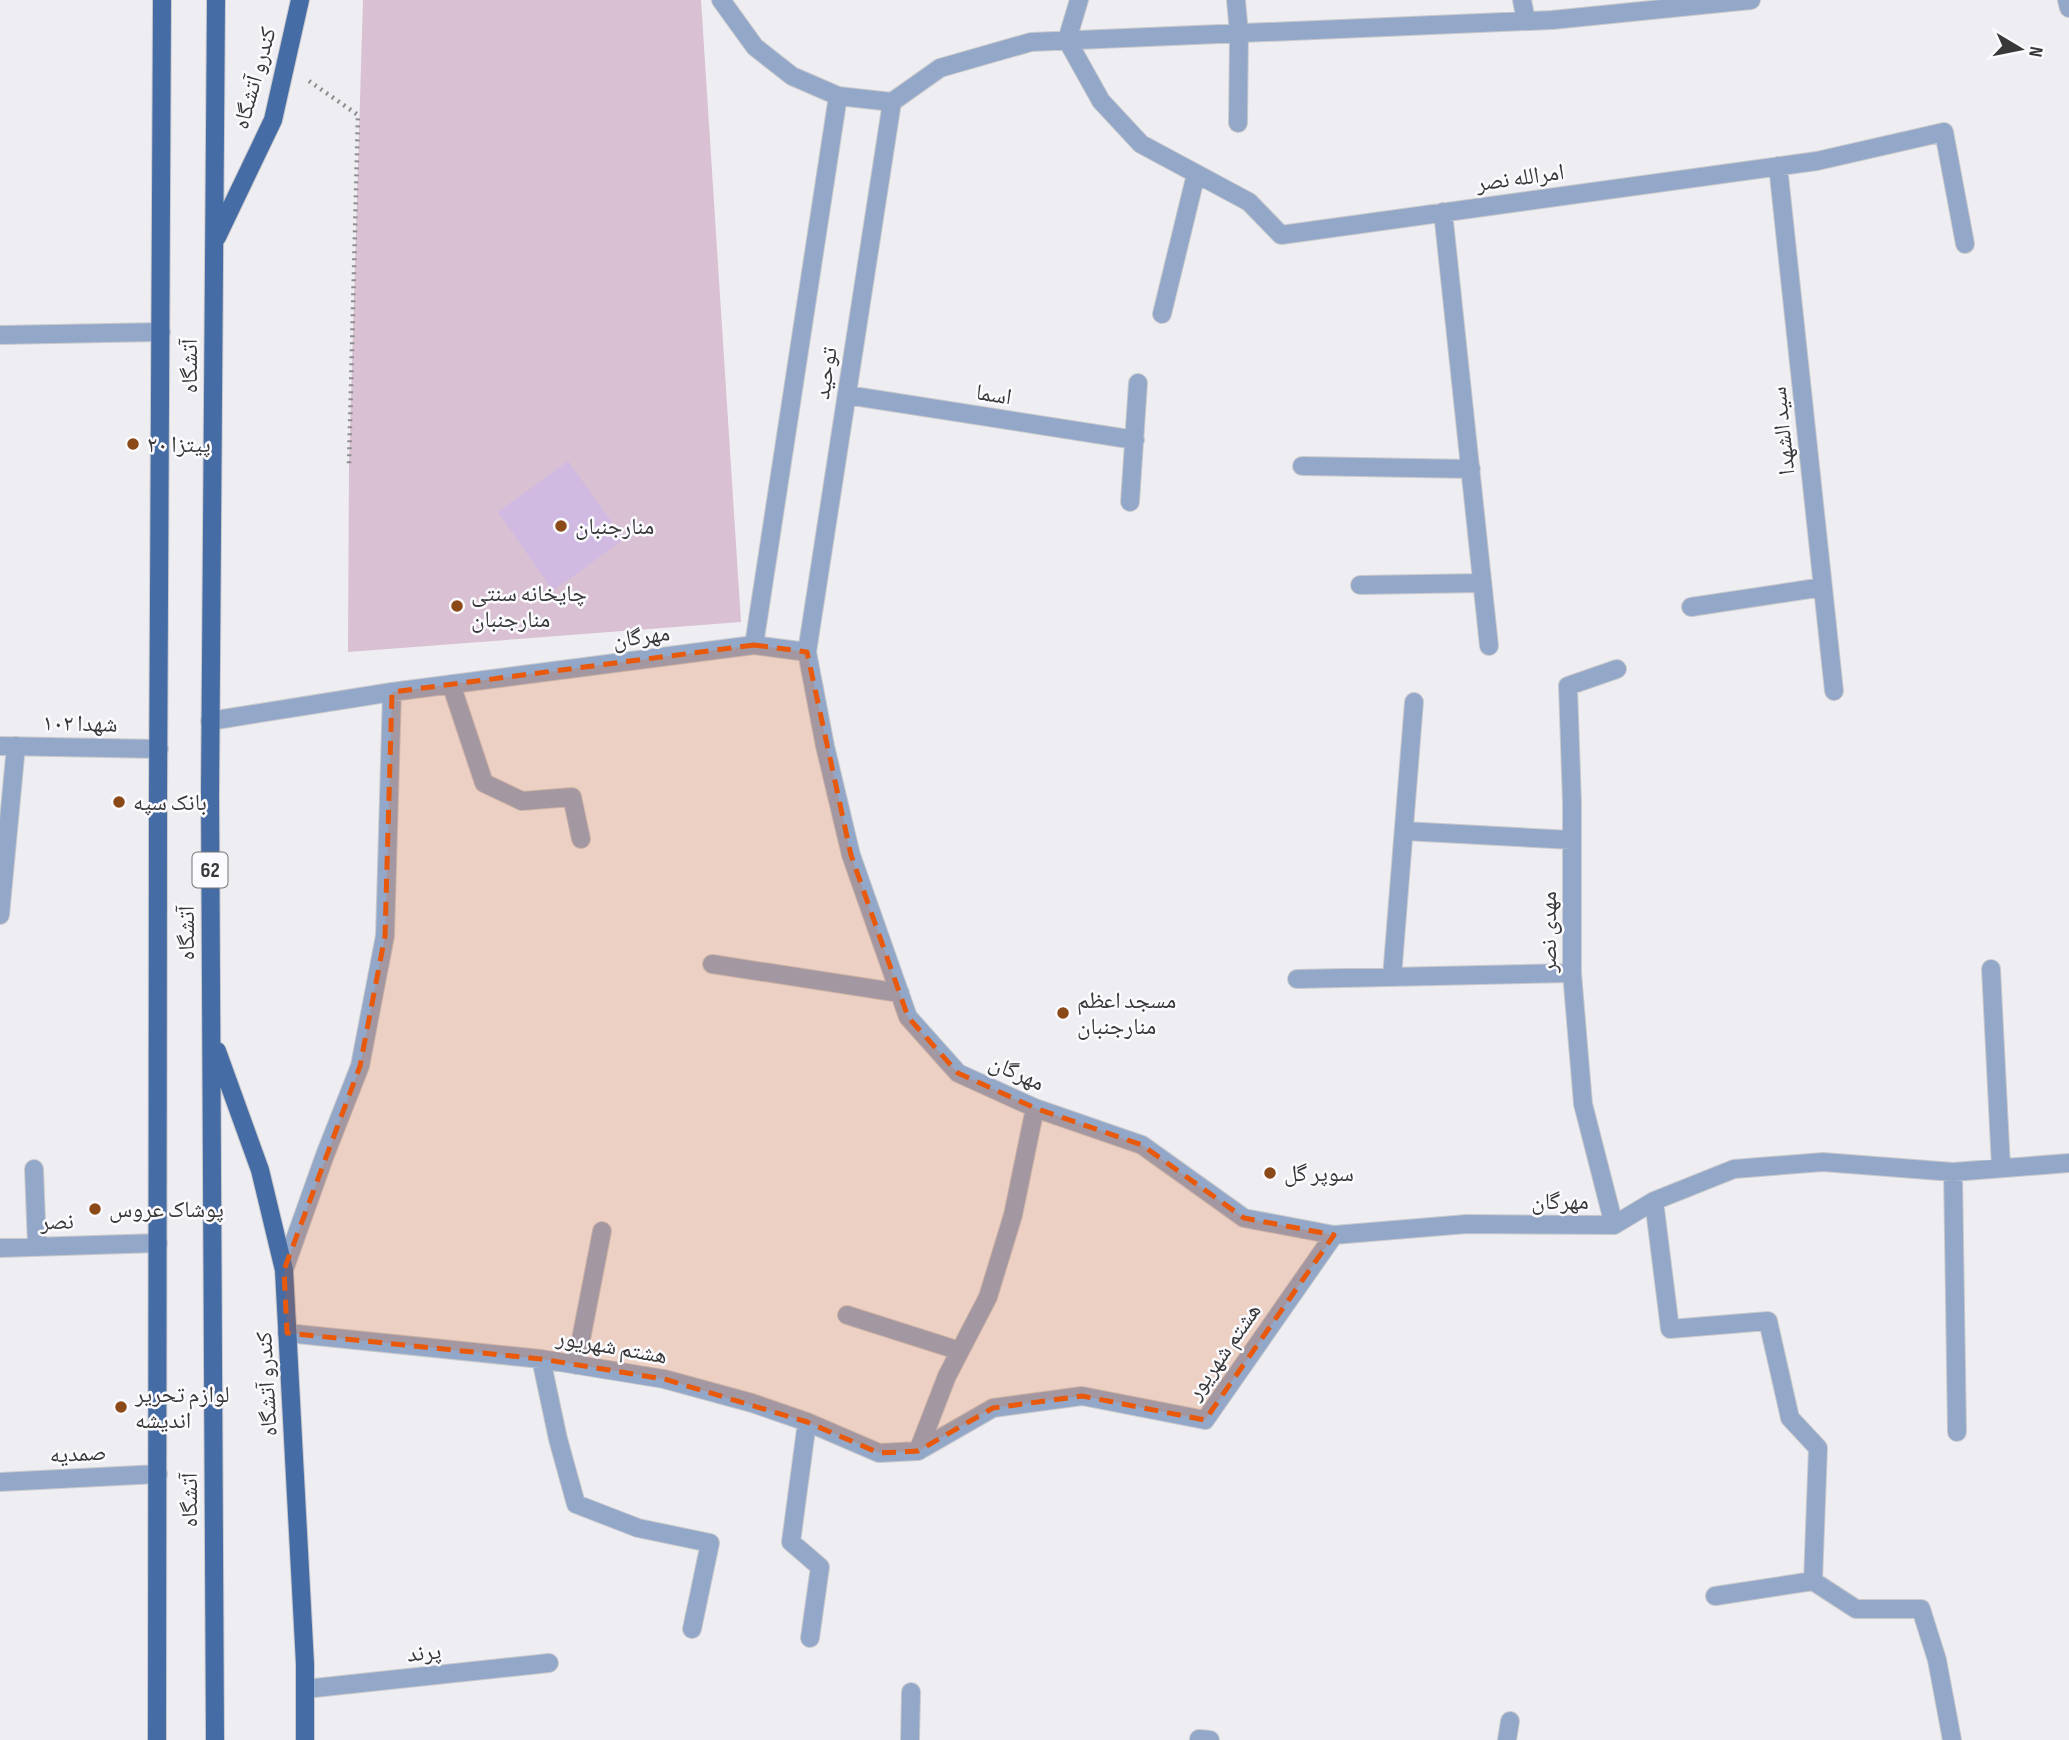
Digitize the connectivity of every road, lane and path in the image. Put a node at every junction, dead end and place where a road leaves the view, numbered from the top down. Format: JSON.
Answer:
{"nodes":[{"id":1,"x":162,"y":0,"type":"edge"},
{"id":2,"x":216,"y":0,"type":"edge"},
{"id":3,"x":300,"y":0,"type":"edge"},
{"id":4,"x":721,"y":0,"type":"edge"},
{"id":5,"x":1079,"y":0,"type":"edge"},
{"id":6,"x":1236,"y":0,"type":"edge"},
{"id":7,"x":1522,"y":0,"type":"edge"},
{"id":8,"x":1751,"y":0,"type":"edge"},
{"id":9,"x":2067,"y":0,"type":"edge"},
{"id":10,"x":2069,"y":8,"type":"edge"},
{"id":11,"x":1526,"y":21,"type":"junction"},
{"id":12,"x":1239,"y":33,"type":"junction"},
{"id":13,"x":1067,"y":40,"type":"junction"},
{"id":14,"x":285,"y":65,"type":"junction"},
{"id":15,"x":838,"y":96,"type":"junction"},
{"id":16,"x":892,"y":102,"type":"junction"},
{"id":17,"x":1238,"y":123,"type":"dead end"},
{"id":18,"x":1779,"y":166,"type":"junction"},
{"id":19,"x":1196,"y":174,"type":"junction"},
{"id":20,"x":1443,"y":212,"type":"junction"},
{"id":21,"x":214,"y":243,"type":"junction"},
{"id":22,"x":1965,"y":244,"type":"dead end"},
{"id":23,"x":1161,"y":314,"type":"dead end"},
{"id":24,"x":161,"y":332,"type":"junction"},
{"id":25,"x":0,"y":335,"type":"edge"},
{"id":26,"x":1138,"y":383,"type":"dead end"},
{"id":27,"x":846,"y":395,"type":"junction"},
{"id":28,"x":1135,"y":440,"type":"junction"},
{"id":29,"x":349,"y":465,"type":"dead end"},
{"id":30,"x":1302,"y":466,"type":"dead end"},
{"id":31,"x":1471,"y":469,"type":"junction"},
{"id":32,"x":1130,"y":502,"type":"dead end"},
{"id":33,"x":1482,"y":583,"type":"junction"},
{"id":34,"x":1360,"y":585,"type":"dead end"},
{"id":35,"x":1823,"y":587,"type":"junction"},
{"id":36,"x":1690,"y":607,"type":"dead end"},
{"id":37,"x":754,"y":645,"type":"junction"},
{"id":38,"x":1489,"y":646,"type":"dead end"},
{"id":39,"x":807,"y":652,"type":"junction"},
{"id":40,"x":1616,"y":669,"type":"dead end"},
{"id":41,"x":451,"y":684,"type":"junction"},
{"id":42,"x":1834,"y":691,"type":"dead end"},
{"id":43,"x":392,"y":692,"type":"junction"},
{"id":44,"x":1414,"y":702,"type":"dead end"},
{"id":45,"x":210,"y":721,"type":"junction"},
{"id":46,"x":8,"y":747,"type":"edge"},
{"id":47,"x":159,"y":749,"type":"junction"},
{"id":48,"x":1404,"y":831,"type":"junction"},
{"id":49,"x":581,"y":839,"type":"dead end"},
{"id":50,"x":1572,"y":840,"type":"junction"},
{"id":51,"x":0,"y":915,"type":"edge"},
{"id":52,"x":712,"y":964,"type":"dead end"},
{"id":53,"x":1991,"y":969,"type":"dead end"},
{"id":54,"x":1572,"y":973,"type":"junction"},
{"id":55,"x":1392,"y":977,"type":"junction"},
{"id":56,"x":1297,"y":979,"type":"dead end"},
{"id":57,"x":900,"y":993,"type":"junction"},
{"id":58,"x":212,"y":1037,"type":"junction"},
{"id":59,"x":1035,"y":1108,"type":"junction"},
{"id":60,"x":2069,"y":1163,"type":"edge"},
{"id":61,"x":2001,"y":1167,"type":"junction"},
{"id":62,"x":34,"y":1169,"type":"dead end"},
{"id":63,"x":1953,"y":1172,"type":"junction"},
{"id":64,"x":1654,"y":1201,"type":"junction"},
{"id":65,"x":1614,"y":1225,"type":"junction"},
{"id":66,"x":602,"y":1231,"type":"dead end"},
{"id":67,"x":1334,"y":1235,"type":"junction"},
{"id":68,"x":158,"y":1243,"type":"junction"},
{"id":69,"x":37,"y":1246,"type":"junction"},
{"id":70,"x":0,"y":1248,"type":"edge"},
{"id":71,"x":284,"y":1270,"type":"junction"},
{"id":72,"x":847,"y":1315,"type":"dead end"},
{"id":73,"x":287,"y":1333,"type":"junction"},
{"id":74,"x":960,"y":1351,"type":"junction"},
{"id":75,"x":541,"y":1359,"type":"junction"},
{"id":76,"x":576,"y":1365,"type":"junction"},
{"id":77,"x":807,"y":1422,"type":"junction"},
{"id":78,"x":1957,"y":1432,"type":"dead end"},
{"id":79,"x":918,"y":1451,"type":"junction"},
{"id":80,"x":158,"y":1474,"type":"junction"},
{"id":81,"x":0,"y":1482,"type":"edge"},
{"id":82,"x":1813,"y":1581,"type":"junction"},
{"id":83,"x":1715,"y":1595,"type":"dead end"},
{"id":84,"x":692,"y":1629,"type":"dead end"},
{"id":85,"x":810,"y":1638,"type":"dead end"},
{"id":86,"x":548,"y":1662,"type":"dead end"},
{"id":87,"x":305,"y":1689,"type":"junction"},
{"id":88,"x":911,"y":1692,"type":"dead end"},
{"id":89,"x":1510,"y":1721,"type":"dead end"},
{"id":90,"x":157,"y":1740,"type":"edge"},
{"id":91,"x":215,"y":1740,"type":"edge"},
{"id":92,"x":304,"y":1740,"type":"edge"},
{"id":93,"x":909,"y":1740,"type":"edge"},
{"id":94,"x":1507,"y":1740,"type":"edge"},
{"id":95,"x":1952,"y":1740,"type":"edge"}],
"edges":[{"from":1,"to":24,"type":"main road","name":"آتشگاه"},
{"from":2,"to":21,"type":"main road","name":"آتشگاه","number":"62"},
{"from":3,"to":14,"type":"main road","name":"کندرو آتشگاه"},
{"from":4,"to":15,"type":"street"},
{"from":5,"to":13,"type":"street"},
{"from":6,"to":12,"type":"street"},
{"from":7,"to":11,"type":"street"},
{"from":8,"to":11,"type":"street"},
{"from":9,"to":10,"type":"street"},
{"from":11,"to":12,"type":"street"},
{"from":12,"to":13,"type":"street"},
{"from":12,"to":17,"type":"street"},
{"from":13,"to":16,"type":"street"},
{"from":13,"to":19,"type":"street","name":"امرالله نصر"},
{"from":14,"to":21,"type":"main road","name":"کندرو آتشگاه"},
{"from":14,"to":29,"type":"path"},
{"from":15,"to":16,"type":"street"},
{"from":15,"to":37,"type":"street","name":"توحید"},
{"from":16,"to":27,"type":"street","name":"توحید"},
{"from":18,"to":20,"type":"street","name":"امرالله نصر"},
{"from":18,"to":22,"type":"street","name":"امرالله نصر"},
{"from":18,"to":35,"type":"street","name":"سید الشهدا"},
{"from":19,"to":20,"type":"street","name":"امرالله نصر"},
{"from":19,"to":23,"type":"street"},
{"from":20,"to":31,"type":"street"},
{"from":21,"to":45,"type":"main road","name":"آتشگاه","number":"62"},
{"from":24,"to":25,"type":"street"},
{"from":24,"to":47,"type":"main road","name":"آتشگاه"},
{"from":26,"to":28,"type":"street"},
{"from":27,"to":28,"type":"street","name":"اسما"},
{"from":27,"to":39,"type":"street","name":"توحید"},
{"from":28,"to":32,"type":"street"},
{"from":30,"to":31,"type":"street"},
{"from":31,"to":33,"type":"street"},
{"from":33,"to":34,"type":"street"},
{"from":33,"to":38,"type":"street"},
{"from":35,"to":36,"type":"street"},
{"from":35,"to":42,"type":"street","name":"سید الشهدا"},
{"from":37,"to":39,"type":"street","name":"مهرگان"},
{"from":37,"to":41,"type":"street","name":"مهرگان"},
{"from":39,"to":57,"type":"street","name":"مهرگان"},
{"from":40,"to":50,"type":"street","name":"مهدی نصر"},
{"from":41,"to":43,"type":"street","name":"مهرگان"},
{"from":41,"to":49,"type":"street"},
{"from":43,"to":45,"type":"street","name":"مهرگان"},
{"from":43,"to":71,"type":"street"},
{"from":44,"to":48,"type":"street"},
{"from":45,"to":58,"type":"main road","name":"آتشگاه","number":"62"},
{"from":46,"to":47,"type":"street","name":"شهدا ۱۰۲"},
{"from":46,"to":51,"type":"street"},
{"from":47,"to":68,"type":"main road","name":"آتشگاه"},
{"from":48,"to":50,"type":"street"},
{"from":48,"to":55,"type":"street"},
{"from":50,"to":54,"type":"street","name":"مهدی نصر"},
{"from":52,"to":57,"type":"street"},
{"from":53,"to":61,"type":"street"},
{"from":54,"to":55,"type":"street"},
{"from":54,"to":65,"type":"street","name":"مهدی نصر"},
{"from":55,"to":56,"type":"street"},
{"from":57,"to":59,"type":"street","name":"مهرگان"},
{"from":58,"to":71,"type":"main road","name":"کندرو آتشگاه"},
{"from":58,"to":91,"type":"main road","name":"آتشگاه","number":"62"},
{"from":59,"to":67,"type":"street","name":"مهرگان"},
{"from":59,"to":74,"type":"street"},
{"from":60,"to":61,"type":"street","name":"مهرگان"},
{"from":61,"to":63,"type":"street","name":"مهرگان"},
{"from":62,"to":69,"type":"street"},
{"from":63,"to":64,"type":"street","name":"مهرگان"},
{"from":63,"to":78,"type":"street"},
{"from":64,"to":65,"type":"street","name":"مهرگان"},
{"from":64,"to":82,"type":"street"},
{"from":65,"to":67,"type":"street","name":"مهرگان"},
{"from":66,"to":76,"type":"street"},
{"from":67,"to":79,"type":"street","name":"هشتم شهریور"},
{"from":68,"to":69,"type":"street","name":"نصر"},
{"from":68,"to":80,"type":"main road","name":"آتشگاه"},
{"from":69,"to":70,"type":"street","name":"نصر"},
{"from":71,"to":73,"type":"main road","name":"کندرو آتشگاه"},
{"from":72,"to":74,"type":"street"},
{"from":73,"to":75,"type":"street","name":"هشتم شهریور"},
{"from":73,"to":87,"type":"main road","name":"کندرو آتشگاه"},
{"from":74,"to":79,"type":"street"},
{"from":75,"to":76,"type":"street","name":"هشتم شهریور"},
{"from":75,"to":84,"type":"street"},
{"from":76,"to":77,"type":"street","name":"هشتم شهریور"},
{"from":77,"to":79,"type":"street","name":"هشتم شهریور"},
{"from":77,"to":85,"type":"street"},
{"from":80,"to":81,"type":"street","name":"صمدیه"},
{"from":80,"to":90,"type":"main road","name":"آتشگاه"},
{"from":82,"to":83,"type":"street"},
{"from":82,"to":95,"type":"street"},
{"from":86,"to":87,"type":"street","name":"پرند"},
{"from":87,"to":92,"type":"main road","name":"کندرو آتشگاه"},
{"from":88,"to":93,"type":"street"},
{"from":89,"to":94,"type":"street"}]}
